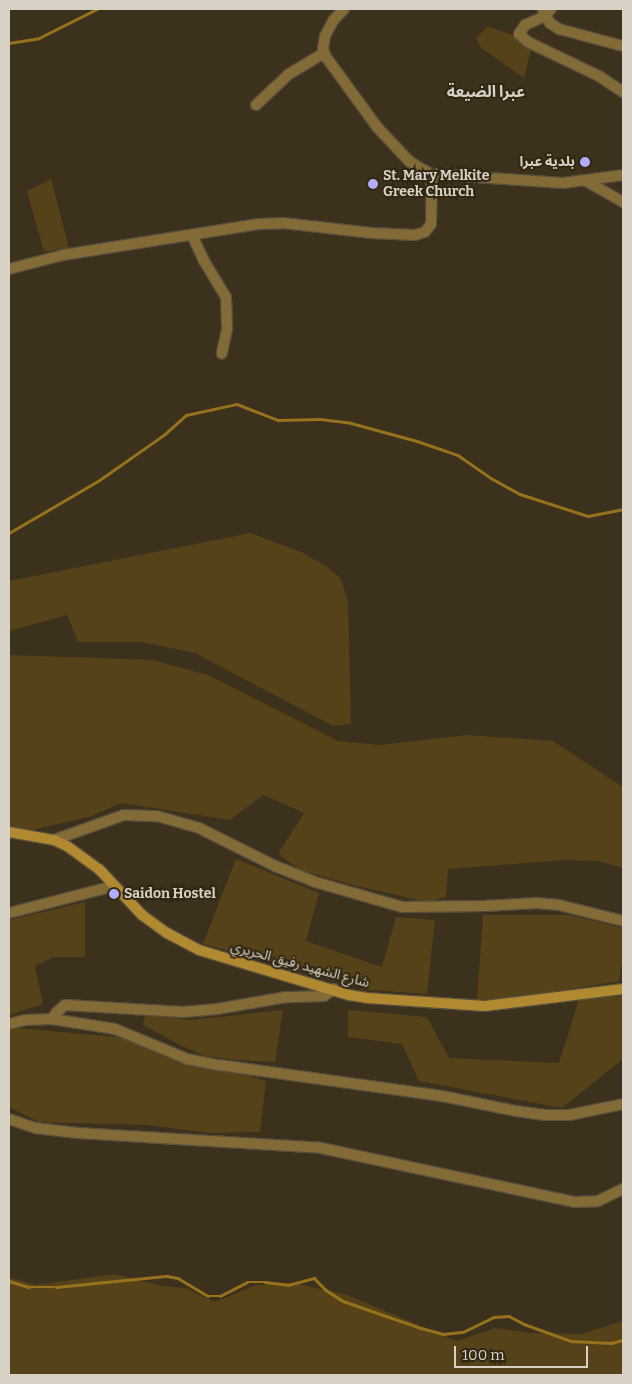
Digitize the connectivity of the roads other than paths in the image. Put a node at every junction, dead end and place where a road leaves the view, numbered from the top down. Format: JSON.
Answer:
{"nodes":[{"id":1,"x":344,"y":9,"type":"edge"},
{"id":2,"x":546,"y":11,"type":"edge"},
{"id":3,"x":623,"y":46,"type":"edge"},
{"id":4,"x":324,"y":54,"type":"junction"},
{"id":5,"x":623,"y":92,"type":"edge"},
{"id":6,"x":256,"y":105,"type":"dead end"},
{"id":7,"x":432,"y":174,"type":"junction"},
{"id":8,"x":623,"y":175,"type":"edge"},
{"id":9,"x":585,"y":180,"type":"junction"},
{"id":10,"x":623,"y":202,"type":"edge"},
{"id":11,"x":192,"y":236,"type":"junction"},
{"id":12,"x":9,"y":269,"type":"edge"},
{"id":13,"x":222,"y":353,"type":"dead end"},
{"id":14,"x":9,"y":832,"type":"edge"},
{"id":15,"x":54,"y":840,"type":"junction"},
{"id":16,"x":114,"y":886,"type":"junction"},
{"id":17,"x":9,"y":913,"type":"edge"},
{"id":18,"x":623,"y":921,"type":"edge"},
{"id":19,"x":334,"y":989,"type":"junction"},
{"id":20,"x":623,"y":989,"type":"edge"},
{"id":21,"x":52,"y":1019,"type":"junction"},
{"id":22,"x":9,"y":1024,"type":"edge"},
{"id":23,"x":623,"y":1104,"type":"edge"},
{"id":24,"x":9,"y":1119,"type":"edge"},
{"id":25,"x":623,"y":1189,"type":"edge"}],
"edges":[{"from":1,"to":4,"type":"street"},
{"from":2,"to":3,"type":"street"},
{"from":2,"to":5,"type":"street"},
{"from":4,"to":6,"type":"street"},
{"from":4,"to":7,"type":"street"},
{"from":7,"to":9,"type":"street"},
{"from":7,"to":11,"type":"street"},
{"from":8,"to":9,"type":"street"},
{"from":9,"to":10,"type":"street"},
{"from":11,"to":12,"type":"street"},
{"from":11,"to":13,"type":"street"},
{"from":14,"to":15,"type":"street","name":"شارع الشهيد رفيق الحريري"},
{"from":15,"to":16,"type":"street","name":"شارع الشهيد رفيق الحريري"},
{"from":15,"to":18,"type":"street"},
{"from":16,"to":17,"type":"street"},
{"from":16,"to":19,"type":"street","name":"شارع الشهيد رفيق الحريري"},
{"from":19,"to":20,"type":"street","name":"شارع الشهيد رفيق الحريري"},
{"from":19,"to":21,"type":"street"},
{"from":21,"to":22,"type":"street"},
{"from":21,"to":23,"type":"street"},
{"from":24,"to":25,"type":"street"}]}
